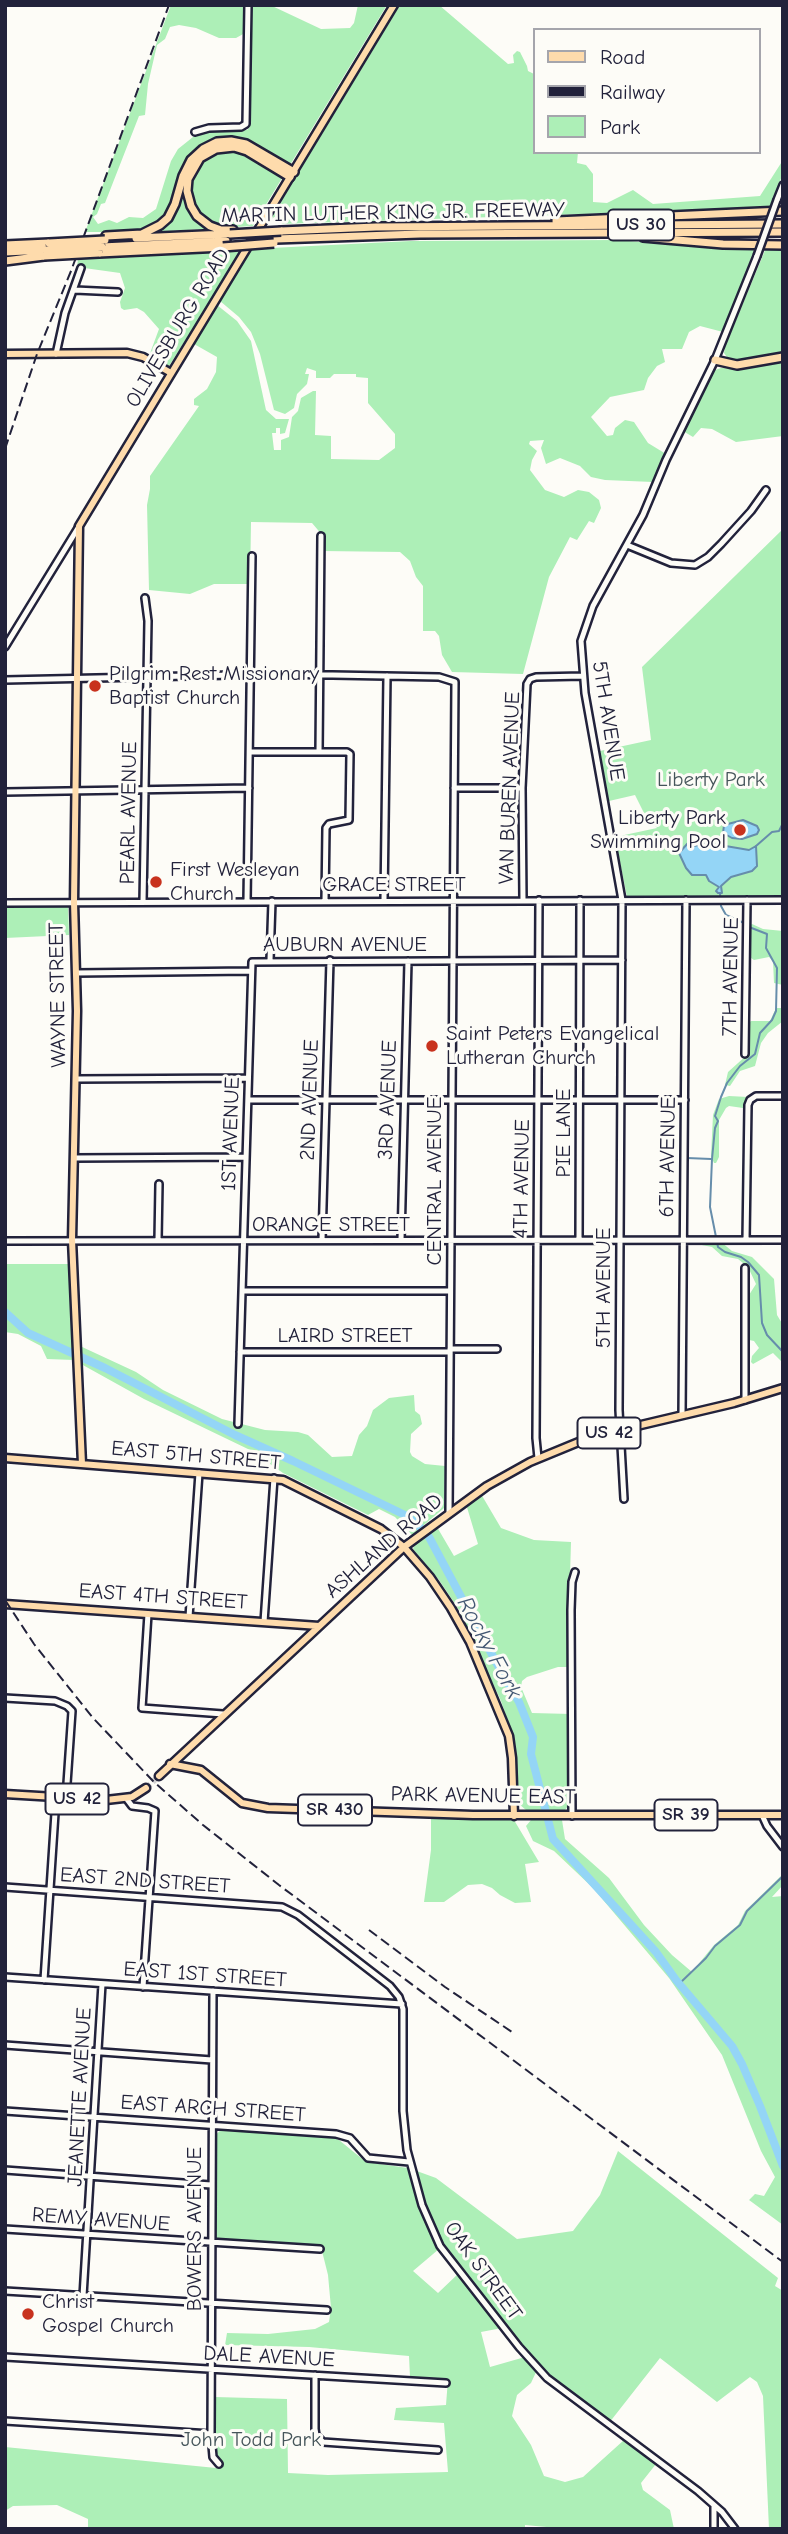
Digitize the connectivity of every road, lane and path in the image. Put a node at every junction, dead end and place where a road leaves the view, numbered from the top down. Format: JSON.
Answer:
{"nodes":[{"id":1,"x":248,"y":5,"type":"edge"},
{"id":2,"x":394,"y":5,"type":"edge"},
{"id":3,"x":195,"y":132,"type":"dead end"},
{"id":4,"x":292,"y":174,"type":"junction"},
{"id":5,"x":783,"y":185,"type":"edge"},
{"id":6,"x":783,"y":211,"type":"edge"},
{"id":7,"x":783,"y":223,"type":"edge"},
{"id":8,"x":500,"y":226,"type":"junction"},
{"id":9,"x":783,"y":232,"type":"edge"},
{"id":10,"x":313,"y":233,"type":"junction"},
{"id":11,"x":541,"y":233,"type":"junction"},
{"id":12,"x":228,"y":238,"type":"junction"},
{"id":13,"x":103,"y":244,"type":"junction"},
{"id":14,"x":5,"y":245,"type":"edge"},
{"id":15,"x":783,"y":245,"type":"edge"},
{"id":16,"x":47,"y":247,"type":"junction"},
{"id":17,"x":5,"y":252,"type":"edge"},
{"id":18,"x":5,"y":261,"type":"edge"},
{"id":19,"x":82,"y":268,"type":"dead end"},
{"id":20,"x":75,"y":290,"type":"junction"},
{"id":21,"x":118,"y":292,"type":"dead end"},
{"id":22,"x":5,"y":354,"type":"edge"},
{"id":23,"x":56,"y":354,"type":"junction"},
{"id":24,"x":783,"y":357,"type":"edge"},
{"id":25,"x":715,"y":360,"type":"junction"},
{"id":26,"x":171,"y":373,"type":"junction"},
{"id":27,"x":766,"y":490,"type":"dead end"},
{"id":28,"x":79,"y":526,"type":"junction"},
{"id":29,"x":321,"y":536,"type":"dead end"},
{"id":30,"x":627,"y":545,"type":"junction"},
{"id":31,"x":252,"y":556,"type":"dead end"},
{"id":32,"x":145,"y":598,"type":"dead end"},
{"id":33,"x":5,"y":647,"type":"edge"},
{"id":34,"x":320,"y":675,"type":"junction"},
{"id":35,"x":250,"y":676,"type":"junction"},
{"id":36,"x":387,"y":676,"type":"junction"},
{"id":37,"x":583,"y":676,"type":"junction"},
{"id":38,"x":147,"y":677,"type":"junction"},
{"id":39,"x":77,"y":679,"type":"junction"},
{"id":40,"x":5,"y":680,"type":"edge"},
{"id":41,"x":250,"y":752,"type":"junction"},
{"id":42,"x":319,"y":752,"type":"junction"},
{"id":43,"x":249,"y":788,"type":"junction"},
{"id":44,"x":454,"y":788,"type":"junction"},
{"id":45,"x":522,"y":788,"type":"junction"},
{"id":46,"x":145,"y":790,"type":"junction"},
{"id":47,"x":75,"y":791,"type":"junction"},
{"id":48,"x":5,"y":792,"type":"edge"},
{"id":49,"x":384,"y":900,"type":"junction"},
{"id":50,"x":453,"y":900,"type":"junction"},
{"id":51,"x":523,"y":900,"type":"junction"},
{"id":52,"x":540,"y":900,"type":"junction"},
{"id":53,"x":580,"y":900,"type":"junction"},
{"id":54,"x":622,"y":900,"type":"junction"},
{"id":55,"x":686,"y":900,"type":"junction"},
{"id":56,"x":747,"y":900,"type":"junction"},
{"id":57,"x":783,"y":900,"type":"edge"},
{"id":58,"x":247,"y":901,"type":"junction"},
{"id":59,"x":272,"y":901,"type":"junction"},
{"id":60,"x":325,"y":901,"type":"junction"},
{"id":61,"x":74,"y":902,"type":"junction"},
{"id":62,"x":143,"y":902,"type":"junction"},
{"id":63,"x":5,"y":903,"type":"edge"},
{"id":64,"x":270,"y":960,"type":"junction"},
{"id":65,"x":330,"y":960,"type":"junction"},
{"id":66,"x":539,"y":960,"type":"junction"},
{"id":67,"x":580,"y":960,"type":"junction"},
{"id":68,"x":622,"y":960,"type":"junction"},
{"id":69,"x":408,"y":961,"type":"junction"},
{"id":70,"x":452,"y":961,"type":"junction"},
{"id":71,"x":250,"y":971,"type":"junction"},
{"id":72,"x":76,"y":973,"type":"junction"},
{"id":73,"x":745,"y":1054,"type":"dead end"},
{"id":74,"x":248,"y":1078,"type":"junction"},
{"id":75,"x":76,"y":1079,"type":"junction"},
{"id":76,"x":783,"y":1096,"type":"edge"},
{"id":77,"x":539,"y":1098,"type":"junction"},
{"id":78,"x":404,"y":1099,"type":"junction"},
{"id":79,"x":579,"y":1099,"type":"junction"},
{"id":80,"x":621,"y":1099,"type":"junction"},
{"id":81,"x":248,"y":1100,"type":"junction"},
{"id":82,"x":326,"y":1100,"type":"junction"},
{"id":83,"x":452,"y":1100,"type":"junction"},
{"id":84,"x":685,"y":1100,"type":"junction"},
{"id":85,"x":74,"y":1157,"type":"junction"},
{"id":86,"x":246,"y":1157,"type":"junction"},
{"id":87,"x":159,"y":1184,"type":"dead end"},
{"id":88,"x":683,"y":1239,"type":"junction"},
{"id":89,"x":72,"y":1240,"type":"junction"},
{"id":90,"x":158,"y":1240,"type":"junction"},
{"id":91,"x":322,"y":1240,"type":"junction"},
{"id":92,"x":401,"y":1240,"type":"junction"},
{"id":93,"x":450,"y":1240,"type":"junction"},
{"id":94,"x":537,"y":1240,"type":"junction"},
{"id":95,"x":579,"y":1240,"type":"junction"},
{"id":96,"x":620,"y":1240,"type":"junction"},
{"id":97,"x":746,"y":1240,"type":"junction"},
{"id":98,"x":783,"y":1240,"type":"edge"},
{"id":99,"x":5,"y":1241,"type":"edge"},
{"id":100,"x":243,"y":1241,"type":"junction"},
{"id":101,"x":745,"y":1268,"type":"dead end"},
{"id":102,"x":450,"y":1291,"type":"junction"},
{"id":103,"x":242,"y":1292,"type":"junction"},
{"id":104,"x":498,"y":1349,"type":"dead end"},
{"id":105,"x":450,"y":1351,"type":"junction"},
{"id":106,"x":240,"y":1352,"type":"junction"},
{"id":107,"x":783,"y":1388,"type":"edge"},
{"id":108,"x":745,"y":1400,"type":"junction"},
{"id":109,"x":682,"y":1415,"type":"junction"},
{"id":110,"x":238,"y":1424,"type":"dead end"},
{"id":111,"x":620,"y":1430,"type":"junction"},
{"id":112,"x":5,"y":1458,"type":"edge"},
{"id":113,"x":538,"y":1458,"type":"junction"},
{"id":114,"x":82,"y":1464,"type":"junction"},
{"id":115,"x":199,"y":1473,"type":"junction"},
{"id":116,"x":274,"y":1479,"type":"junction"},
{"id":117,"x":624,"y":1499,"type":"dead end"},
{"id":118,"x":449,"y":1513,"type":"junction"},
{"id":119,"x":404,"y":1547,"type":"junction"},
{"id":120,"x":576,"y":1572,"type":"dead end"},
{"id":121,"x":5,"y":1604,"type":"edge"},
{"id":122,"x":148,"y":1614,"type":"junction"},
{"id":123,"x":189,"y":1617,"type":"junction"},
{"id":124,"x":264,"y":1622,"type":"junction"},
{"id":125,"x":319,"y":1626,"type":"junction"},
{"id":126,"x":5,"y":1698,"type":"edge"},
{"id":127,"x":223,"y":1714,"type":"junction"},
{"id":128,"x":170,"y":1765,"type":"junction"},
{"id":129,"x":159,"y":1776,"type":"tunnel mouth"},
{"id":130,"x":146,"y":1788,"type":"tunnel mouth"},
{"id":131,"x":5,"y":1794,"type":"edge"},
{"id":132,"x":56,"y":1798,"type":"junction"},
{"id":133,"x":66,"y":1798,"type":"junction"},
{"id":134,"x":126,"y":1798,"type":"junction"},
{"id":135,"x":572,"y":1815,"type":"junction"},
{"id":136,"x":762,"y":1815,"type":"junction"},
{"id":137,"x":783,"y":1815,"type":"edge"},
{"id":138,"x":514,"y":1816,"type":"junction"},
{"id":139,"x":783,"y":1847,"type":"edge"},
{"id":140,"x":5,"y":1887,"type":"edge"},
{"id":141,"x":50,"y":1890,"type":"junction"},
{"id":142,"x":150,"y":1898,"type":"junction"},
{"id":143,"x":5,"y":1977,"type":"edge"},
{"id":144,"x":44,"y":1980,"type":"junction"},
{"id":145,"x":102,"y":1984,"type":"junction"},
{"id":146,"x":143,"y":1987,"type":"junction"},
{"id":147,"x":213,"y":1991,"type":"junction"},
{"id":148,"x":402,"y":2004,"type":"junction"},
{"id":149,"x":5,"y":2045,"type":"edge"},
{"id":150,"x":98,"y":2052,"type":"junction"},
{"id":151,"x":212,"y":2060,"type":"junction"},
{"id":152,"x":5,"y":2111,"type":"edge"},
{"id":153,"x":94,"y":2117,"type":"junction"},
{"id":154,"x":211,"y":2126,"type":"junction"},
{"id":155,"x":410,"y":2162,"type":"junction"},
{"id":156,"x":5,"y":2170,"type":"edge"},
{"id":157,"x":90,"y":2176,"type":"junction"},
{"id":158,"x":211,"y":2185,"type":"junction"},
{"id":159,"x":5,"y":2229,"type":"edge"},
{"id":160,"x":88,"y":2235,"type":"junction"},
{"id":161,"x":211,"y":2243,"type":"junction"},
{"id":162,"x":320,"y":2249,"type":"dead end"},
{"id":163,"x":5,"y":2291,"type":"edge"},
{"id":164,"x":83,"y":2295,"type":"junction"},
{"id":165,"x":210,"y":2304,"type":"junction"},
{"id":166,"x":327,"y":2310,"type":"dead end"},
{"id":167,"x":5,"y":2357,"type":"edge"},
{"id":168,"x":211,"y":2369,"type":"junction"},
{"id":169,"x":315,"y":2375,"type":"junction"},
{"id":170,"x":446,"y":2383,"type":"dead end"},
{"id":171,"x":5,"y":2421,"type":"edge"},
{"id":172,"x":211,"y":2434,"type":"junction"},
{"id":173,"x":438,"y":2450,"type":"dead end"},
{"id":174,"x":219,"y":2464,"type":"dead end"},
{"id":175,"x":714,"y":2505,"type":"junction"},
{"id":176,"x":714,"y":2529,"type":"edge"},
{"id":177,"x":735,"y":2529,"type":"edge"}],
"edges":[{"from":1,"to":3,"type":"street"},
{"from":2,"to":4,"type":"main road","name":"OLIVESBURG ROAD"},
{"from":4,"to":12,"type":"highway"},
{"from":4,"to":13,"type":"highway"},
{"from":4,"to":26,"type":"main road","name":"OLIVESBURG ROAD"},
{"from":5,"to":25,"type":"street","name":"5TH AVENUE","bridge":true},
{"from":6,"to":8,"type":"highway"},
{"from":7,"to":8,"type":"highway","name":"MARTIN LUTHER KING JR. FREEWAY","number":"US 30"},
{"from":8,"to":10,"type":"highway","name":"MARTIN LUTHER KING JR. FREEWAY","number":"US 30"},
{"from":9,"to":11,"type":"highway","name":"MARTIN LUTHER KING JR. FREEWAY","number":"US 30"},
{"from":10,"to":11,"type":"highway","name":"MARTIN LUTHER KING JR. FREEWAY","number":"US 30"},
{"from":10,"to":12,"type":"highway","name":"MARTIN LUTHER KING JR. FREEWAY","number":"US 30","bridge":true},
{"from":10,"to":12,"type":"highway","name":"MARTIN LUTHER KING JR. FREEWAY","number":"US 30","bridge":true},
{"from":11,"to":15,"type":"highway"},
{"from":12,"to":13,"type":"highway","name":"MARTIN LUTHER KING JR. FREEWAY","number":"US 30"},
{"from":12,"to":13,"type":"highway"},
{"from":13,"to":16,"type":"highway","name":"MARTIN LUTHER KING JR. FREEWAY","number":"US 30","bridge":true},
{"from":13,"to":16,"type":"highway","bridge":true},
{"from":14,"to":16,"type":"highway","name":"MARTIN LUTHER KING JR. FREEWAY","number":"US 30"},
{"from":16,"to":17,"type":"highway","name":"MARTIN LUTHER KING JR. FREEWAY","number":"US 30"},
{"from":16,"to":18,"type":"highway"},
{"from":19,"to":20,"type":"street"},
{"from":20,"to":21,"type":"street"},
{"from":20,"to":23,"type":"street"},
{"from":22,"to":23,"type":"main road"},
{"from":23,"to":26,"type":"main road"},
{"from":24,"to":25,"type":"highway"},
{"from":25,"to":30,"type":"street","name":"5TH AVENUE"},
{"from":26,"to":28,"type":"main road","name":"OLIVESBURG ROAD"},
{"from":27,"to":30,"type":"street"},
{"from":28,"to":33,"type":"street"},
{"from":28,"to":39,"type":"main road","name":"WAYNE STREET"},
{"from":29,"to":34,"type":"street"},
{"from":30,"to":37,"type":"street","name":"5TH AVENUE"},
{"from":31,"to":35,"type":"street"},
{"from":32,"to":38,"type":"street","name":"PEARL AVENUE"},
{"from":34,"to":35,"type":"street"},
{"from":34,"to":36,"type":"street"},
{"from":34,"to":42,"type":"street"},
{"from":35,"to":38,"type":"street"},
{"from":35,"to":41,"type":"street"},
{"from":36,"to":44,"type":"street","name":"CENTRAL AVENUE"},
{"from":36,"to":49,"type":"street"},
{"from":37,"to":45,"type":"street","name":"VAN BUREN AVENUE"},
{"from":37,"to":54,"type":"street","name":"5TH AVENUE"},
{"from":38,"to":39,"type":"street"},
{"from":38,"to":46,"type":"street","name":"PEARL AVENUE"},
{"from":39,"to":40,"type":"street"},
{"from":39,"to":47,"type":"main road","name":"WAYNE STREET"},
{"from":41,"to":42,"type":"street"},
{"from":41,"to":43,"type":"street"},
{"from":42,"to":60,"type":"street"},
{"from":43,"to":46,"type":"street"},
{"from":43,"to":58,"type":"street"},
{"from":44,"to":45,"type":"street"},
{"from":44,"to":50,"type":"street","name":"CENTRAL AVENUE"},
{"from":45,"to":51,"type":"street","name":"VAN BUREN AVENUE"},
{"from":46,"to":47,"type":"street"},
{"from":46,"to":62,"type":"street","name":"PEARL AVENUE"},
{"from":47,"to":48,"type":"street"},
{"from":47,"to":61,"type":"main road","name":"WAYNE STREET"},
{"from":49,"to":50,"type":"street","name":"GRACE STREET"},
{"from":49,"to":60,"type":"street","name":"GRACE STREET"},
{"from":50,"to":51,"type":"street","name":"GRACE STREET"},
{"from":50,"to":70,"type":"street","name":"CENTRAL AVENUE"},
{"from":51,"to":52,"type":"street","name":"GRACE STREET"},
{"from":52,"to":53,"type":"street","name":"GRACE STREET"},
{"from":52,"to":66,"type":"street","name":"4TH AVENUE"},
{"from":53,"to":54,"type":"street","name":"GRACE STREET"},
{"from":53,"to":67,"type":"street","name":"PIE LANE"},
{"from":54,"to":55,"type":"street","name":"GRACE STREET"},
{"from":54,"to":68,"type":"street","name":"5TH AVENUE"},
{"from":55,"to":56,"type":"street","name":"GRACE STREET"},
{"from":55,"to":84,"type":"street","name":"6TH AVENUE"},
{"from":56,"to":57,"type":"street","name":"GRACE STREET"},
{"from":56,"to":73,"type":"street","name":"7TH AVENUE"},
{"from":58,"to":59,"type":"street","name":"GRACE STREET"},
{"from":58,"to":62,"type":"street","name":"GRACE STREET"},
{"from":59,"to":60,"type":"street","name":"GRACE STREET"},
{"from":59,"to":64,"type":"street"},
{"from":61,"to":62,"type":"street","name":"GRACE STREET"},
{"from":61,"to":63,"type":"street","name":"GRACE STREET"},
{"from":61,"to":72,"type":"main road","name":"WAYNE STREET"},
{"from":64,"to":65,"type":"street","name":"AUBURN AVENUE"},
{"from":64,"to":71,"type":"street","name":"AUBURN AVENUE"},
{"from":65,"to":69,"type":"street","name":"AUBURN AVENUE"},
{"from":65,"to":82,"type":"street","name":"2ND AVENUE"},
{"from":66,"to":67,"type":"street","name":"AUBURN AVENUE"},
{"from":66,"to":70,"type":"street","name":"AUBURN AVENUE"},
{"from":66,"to":77,"type":"street","name":"4TH AVENUE"},
{"from":67,"to":68,"type":"street","name":"AUBURN AVENUE"},
{"from":67,"to":79,"type":"street","name":"PIE LANE"},
{"from":68,"to":80,"type":"street","name":"5TH AVENUE"},
{"from":69,"to":70,"type":"street","name":"AUBURN AVENUE"},
{"from":69,"to":78,"type":"street","name":"3RD AVENUE"},
{"from":70,"to":83,"type":"street","name":"CENTRAL AVENUE"},
{"from":71,"to":72,"type":"street","name":"AUBURN AVENUE"},
{"from":71,"to":74,"type":"street","name":"1ST AVENUE"},
{"from":72,"to":75,"type":"main road","name":"WAYNE STREET"},
{"from":74,"to":75,"type":"street"},
{"from":74,"to":81,"type":"street","name":"1ST AVENUE"},
{"from":75,"to":85,"type":"main road","name":"WAYNE STREET"},
{"from":76,"to":97,"type":"street"},
{"from":77,"to":79,"type":"street"},
{"from":77,"to":83,"type":"street"},
{"from":77,"to":94,"type":"street","name":"4TH AVENUE"},
{"from":78,"to":82,"type":"street"},
{"from":78,"to":83,"type":"street"},
{"from":78,"to":92,"type":"street","name":"3RD AVENUE"},
{"from":79,"to":80,"type":"street"},
{"from":79,"to":95,"type":"street","name":"PIE LANE"},
{"from":80,"to":84,"type":"street"},
{"from":80,"to":96,"type":"street","name":"5TH AVENUE"},
{"from":81,"to":82,"type":"street"},
{"from":81,"to":86,"type":"street","name":"1ST AVENUE"},
{"from":82,"to":91,"type":"street","name":"2ND AVENUE"},
{"from":83,"to":93,"type":"street","name":"CENTRAL AVENUE"},
{"from":84,"to":88,"type":"street","name":"6TH AVENUE"},
{"from":85,"to":86,"type":"street"},
{"from":85,"to":89,"type":"main road","name":"WAYNE STREET"},
{"from":86,"to":100,"type":"street","name":"1ST AVENUE"},
{"from":87,"to":90,"type":"street"},
{"from":88,"to":96,"type":"street","name":"ORANGE STREET"},
{"from":88,"to":97,"type":"street","name":"ORANGE STREET"},
{"from":88,"to":109,"type":"street","name":"6TH AVENUE"},
{"from":89,"to":90,"type":"street","name":"ORANGE STREET"},
{"from":89,"to":99,"type":"street","name":"ORANGE STREET"},
{"from":89,"to":114,"type":"main road","name":"WAYNE STREET"},
{"from":90,"to":100,"type":"street","name":"ORANGE STREET"},
{"from":91,"to":92,"type":"street","name":"ORANGE STREET"},
{"from":91,"to":100,"type":"street","name":"ORANGE STREET"},
{"from":92,"to":93,"type":"street","name":"ORANGE STREET"},
{"from":93,"to":94,"type":"street","name":"ORANGE STREET"},
{"from":93,"to":102,"type":"street","name":"CENTRAL AVENUE"},
{"from":94,"to":95,"type":"street","name":"ORANGE STREET"},
{"from":94,"to":113,"type":"street","name":"4TH AVENUE"},
{"from":95,"to":96,"type":"street","name":"ORANGE STREET"},
{"from":96,"to":111,"type":"street","name":"5TH AVENUE"},
{"from":97,"to":98,"type":"street","name":"ORANGE STREET"},
{"from":100,"to":103,"type":"street","name":"1ST AVENUE"},
{"from":101,"to":108,"type":"street"},
{"from":102,"to":103,"type":"street"},
{"from":102,"to":105,"type":"street","name":"CENTRAL AVENUE"},
{"from":103,"to":106,"type":"street","name":"1ST AVENUE"},
{"from":104,"to":105,"type":"street","name":"LAIRD STREET"},
{"from":105,"to":106,"type":"street","name":"LAIRD STREET"},
{"from":105,"to":118,"type":"street","name":"CENTRAL AVENUE"},
{"from":106,"to":110,"type":"street","name":"1ST AVENUE"},
{"from":107,"to":108,"type":"main road","name":"ASHLAND ROAD","number":"US 42"},
{"from":108,"to":109,"type":"main road","name":"ASHLAND ROAD","number":"US 42"},
{"from":109,"to":111,"type":"main road","name":"ASHLAND ROAD","number":"US 42"},
{"from":111,"to":113,"type":"main road","name":"ASHLAND ROAD","number":"US 42"},
{"from":111,"to":117,"type":"street","name":"5TH AVENUE"},
{"from":112,"to":114,"type":"main road","name":"EAST 5TH STREET"},
{"from":113,"to":118,"type":"main road","name":"ASHLAND ROAD","number":"US 42"},
{"from":114,"to":115,"type":"main road","name":"EAST 5TH STREET"},
{"from":115,"to":116,"type":"main road","name":"EAST 5TH STREET"},
{"from":115,"to":123,"type":"street"},
{"from":116,"to":119,"type":"main road","name":"EAST 5TH STREET"},
{"from":116,"to":124,"type":"street"},
{"from":118,"to":119,"type":"main road","name":"ASHLAND ROAD","number":"US 42"},
{"from":119,"to":125,"type":"main road","name":"ASHLAND ROAD","number":"US 42"},
{"from":119,"to":138,"type":"main road","name":"EAST 5TH STREET"},
{"from":120,"to":135,"type":"street"},
{"from":121,"to":122,"type":"main road","name":"EAST 4TH STREET"},
{"from":122,"to":123,"type":"main road","name":"EAST 4TH STREET"},
{"from":122,"to":127,"type":"street"},
{"from":123,"to":124,"type":"main road","name":"EAST 4TH STREET"},
{"from":124,"to":125,"type":"main road","name":"EAST 4TH STREET"},
{"from":125,"to":127,"type":"main road","name":"ASHLAND ROAD","number":"US 42"},
{"from":126,"to":133,"type":"street"},
{"from":127,"to":128,"type":"main road","name":"ASHLAND ROAD","number":"US 42"},
{"from":128,"to":129,"type":"main road","number":"US 42"},
{"from":128,"to":138,"type":"main road","name":"PARK AVENUE EAST","number":"SR 430"},
{"from":130,"to":134,"type":"main road","number":"US 42"},
{"from":131,"to":132,"type":"main road","number":"US 42"},
{"from":132,"to":133,"type":"main road","number":"US 42"},
{"from":132,"to":141,"type":"street"},
{"from":133,"to":134,"type":"main road","number":"US 42"},
{"from":134,"to":142,"type":"street"},
{"from":135,"to":136,"type":"main road","name":"PARK AVENUE EAST","number":"SR 39"},
{"from":135,"to":138,"type":"main road","name":"PARK AVENUE EAST","number":"SR 39"},
{"from":136,"to":137,"type":"main road","name":"PARK AVENUE EAST","number":"SR 39"},
{"from":136,"to":139,"type":"street"},
{"from":140,"to":141,"type":"street","name":"EAST 2ND STREET"},
{"from":141,"to":142,"type":"street","name":"EAST 2ND STREET"},
{"from":141,"to":144,"type":"street"},
{"from":142,"to":146,"type":"street"},
{"from":142,"to":148,"type":"street","name":"EAST 2ND STREET"},
{"from":143,"to":144,"type":"street","name":"EAST 1ST STREET"},
{"from":144,"to":145,"type":"street","name":"EAST 1ST STREET"},
{"from":145,"to":146,"type":"street","name":"EAST 1ST STREET"},
{"from":145,"to":150,"type":"street","name":"JEANETTE AVENUE"},
{"from":146,"to":147,"type":"street","name":"EAST 1ST STREET"},
{"from":147,"to":148,"type":"street","name":"EAST 1ST STREET"},
{"from":147,"to":151,"type":"street","name":"BOWERS AVENUE"},
{"from":148,"to":155,"type":"street","name":"OAK STREET"},
{"from":149,"to":150,"type":"street"},
{"from":150,"to":151,"type":"street"},
{"from":150,"to":153,"type":"street","name":"JEANETTE AVENUE"},
{"from":151,"to":154,"type":"street","name":"BOWERS AVENUE"},
{"from":152,"to":153,"type":"street","name":"EAST ARCH STREET"},
{"from":153,"to":154,"type":"street","name":"EAST ARCH STREET"},
{"from":153,"to":157,"type":"street","name":"JEANETTE AVENUE"},
{"from":154,"to":155,"type":"street","name":"EAST ARCH STREET"},
{"from":154,"to":158,"type":"street","name":"BOWERS AVENUE"},
{"from":155,"to":175,"type":"street","name":"OAK STREET"},
{"from":156,"to":157,"type":"street"},
{"from":157,"to":158,"type":"street"},
{"from":157,"to":160,"type":"street","name":"JEANETTE AVENUE"},
{"from":158,"to":161,"type":"street","name":"BOWERS AVENUE"},
{"from":159,"to":160,"type":"street","name":"REMY AVENUE"},
{"from":160,"to":161,"type":"street","name":"REMY AVENUE"},
{"from":160,"to":164,"type":"street","name":"JEANETTE AVENUE"},
{"from":161,"to":162,"type":"street","name":"REMY AVENUE"},
{"from":161,"to":165,"type":"street","name":"BOWERS AVENUE"},
{"from":163,"to":164,"type":"street"},
{"from":164,"to":165,"type":"street"},
{"from":165,"to":166,"type":"street"},
{"from":165,"to":168,"type":"street","name":"BOWERS AVENUE"},
{"from":167,"to":168,"type":"street","name":"DALE AVENUE"},
{"from":168,"to":169,"type":"street","name":"DALE AVENUE"},
{"from":168,"to":172,"type":"street","name":"BOWERS AVENUE"},
{"from":169,"to":170,"type":"street","name":"DALE AVENUE"},
{"from":169,"to":173,"type":"street"},
{"from":171,"to":172,"type":"street"},
{"from":172,"to":174,"type":"street","name":"BOWERS AVENUE"},
{"from":175,"to":176,"type":"street"},
{"from":175,"to":177,"type":"street","name":"OAK STREET"}]}
